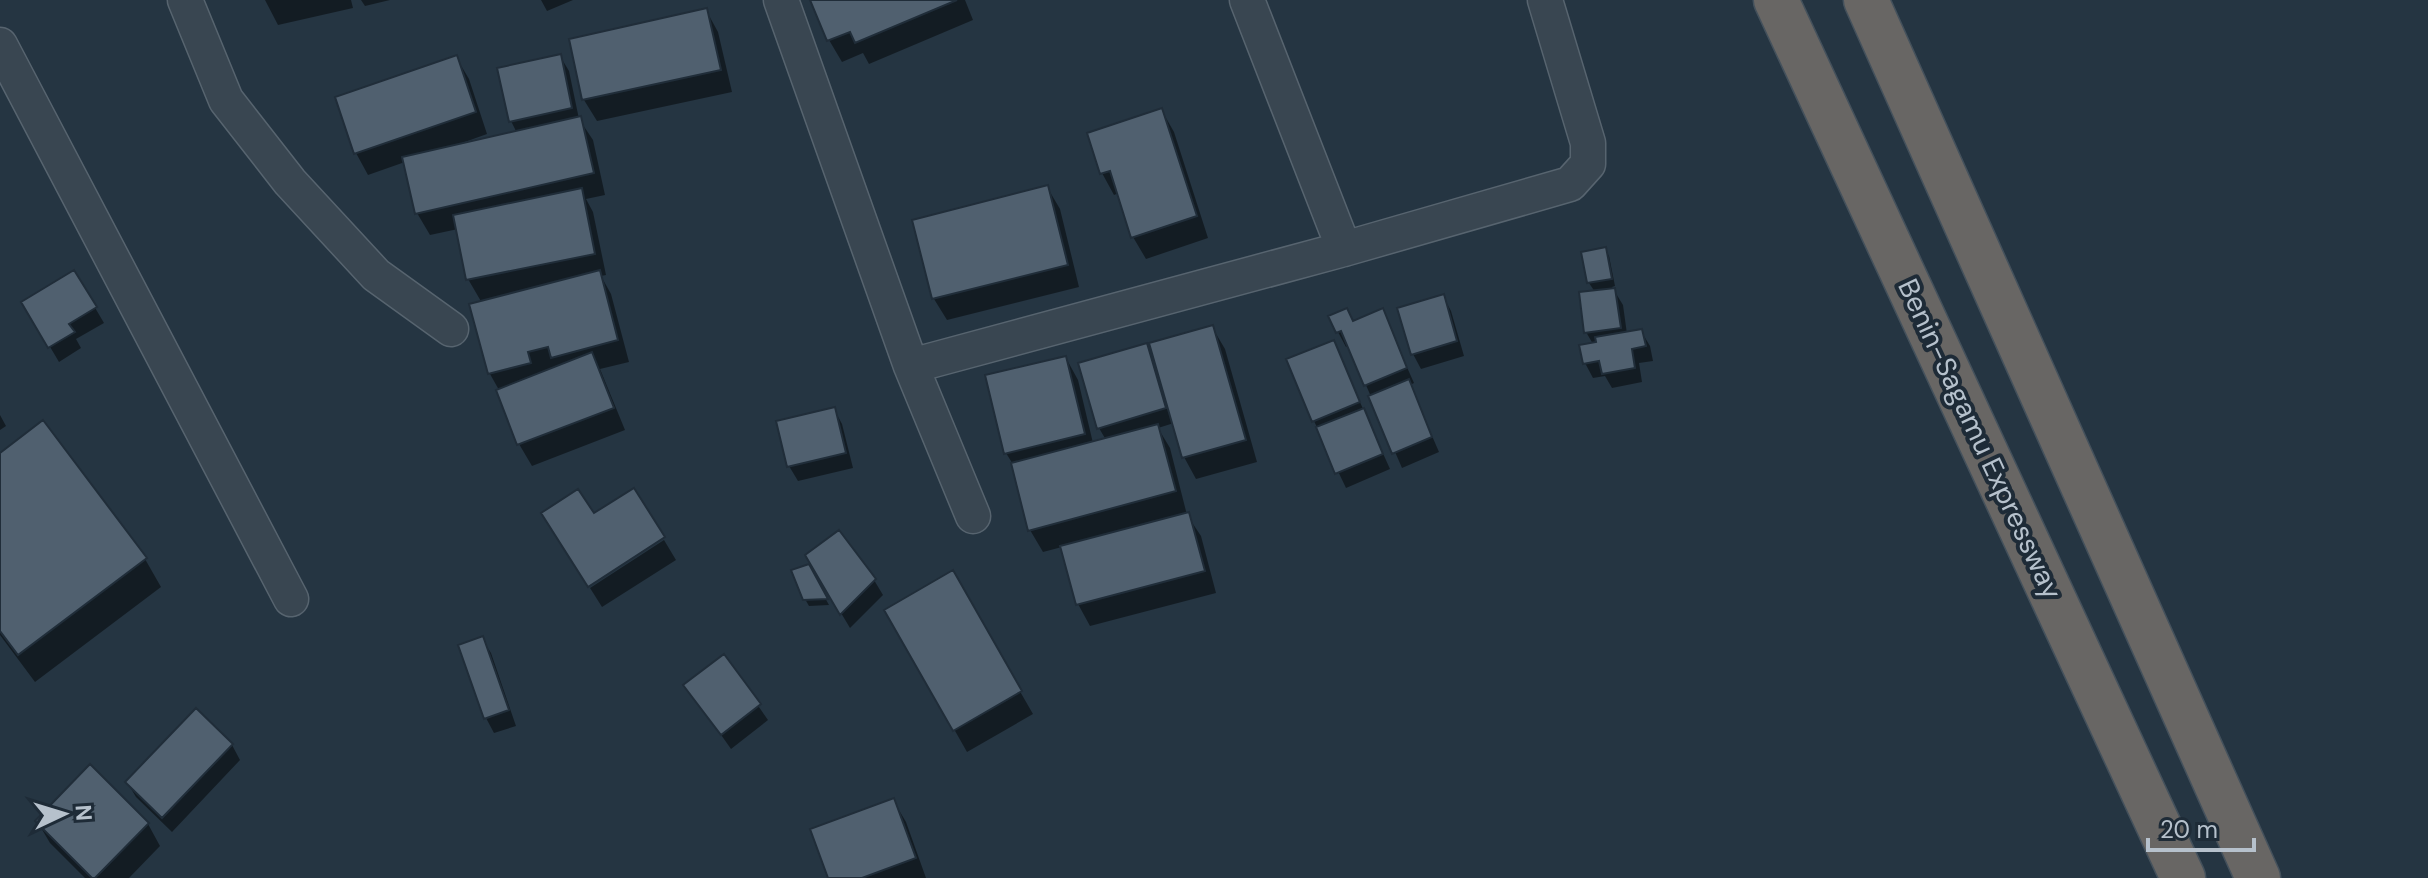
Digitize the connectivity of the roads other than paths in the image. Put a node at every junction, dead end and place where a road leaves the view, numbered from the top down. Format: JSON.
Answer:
{"nodes":[{"id":1,"x":185,"y":0,"type":"edge"},
{"id":2,"x":781,"y":0,"type":"edge"},
{"id":3,"x":1247,"y":0,"type":"edge"},
{"id":4,"x":1545,"y":0,"type":"edge"},
{"id":5,"x":1776,"y":0,"type":"edge"},
{"id":6,"x":1866,"y":0,"type":"edge"},
{"id":7,"x":0,"y":45,"type":"edge"},
{"id":8,"x":1344,"y":249,"type":"junction"},
{"id":9,"x":451,"y":329,"type":"dead end"},
{"id":10,"x":911,"y":366,"type":"junction"},
{"id":11,"x":973,"y":516,"type":"dead end"},
{"id":12,"x":291,"y":599,"type":"dead end"},
{"id":13,"x":2183,"y":878,"type":"edge"},
{"id":14,"x":2258,"y":878,"type":"edge"}],
"edges":[{"from":1,"to":9,"type":"street"},
{"from":2,"to":10,"type":"street"},
{"from":3,"to":8,"type":"street"},
{"from":4,"to":8,"type":"street"},
{"from":5,"to":13,"type":"highway","name":"Benin-Sagamu Expressway"},
{"from":6,"to":14,"type":"highway"},
{"from":7,"to":12,"type":"street"},
{"from":8,"to":10,"type":"street"},
{"from":10,"to":11,"type":"street"}]}
